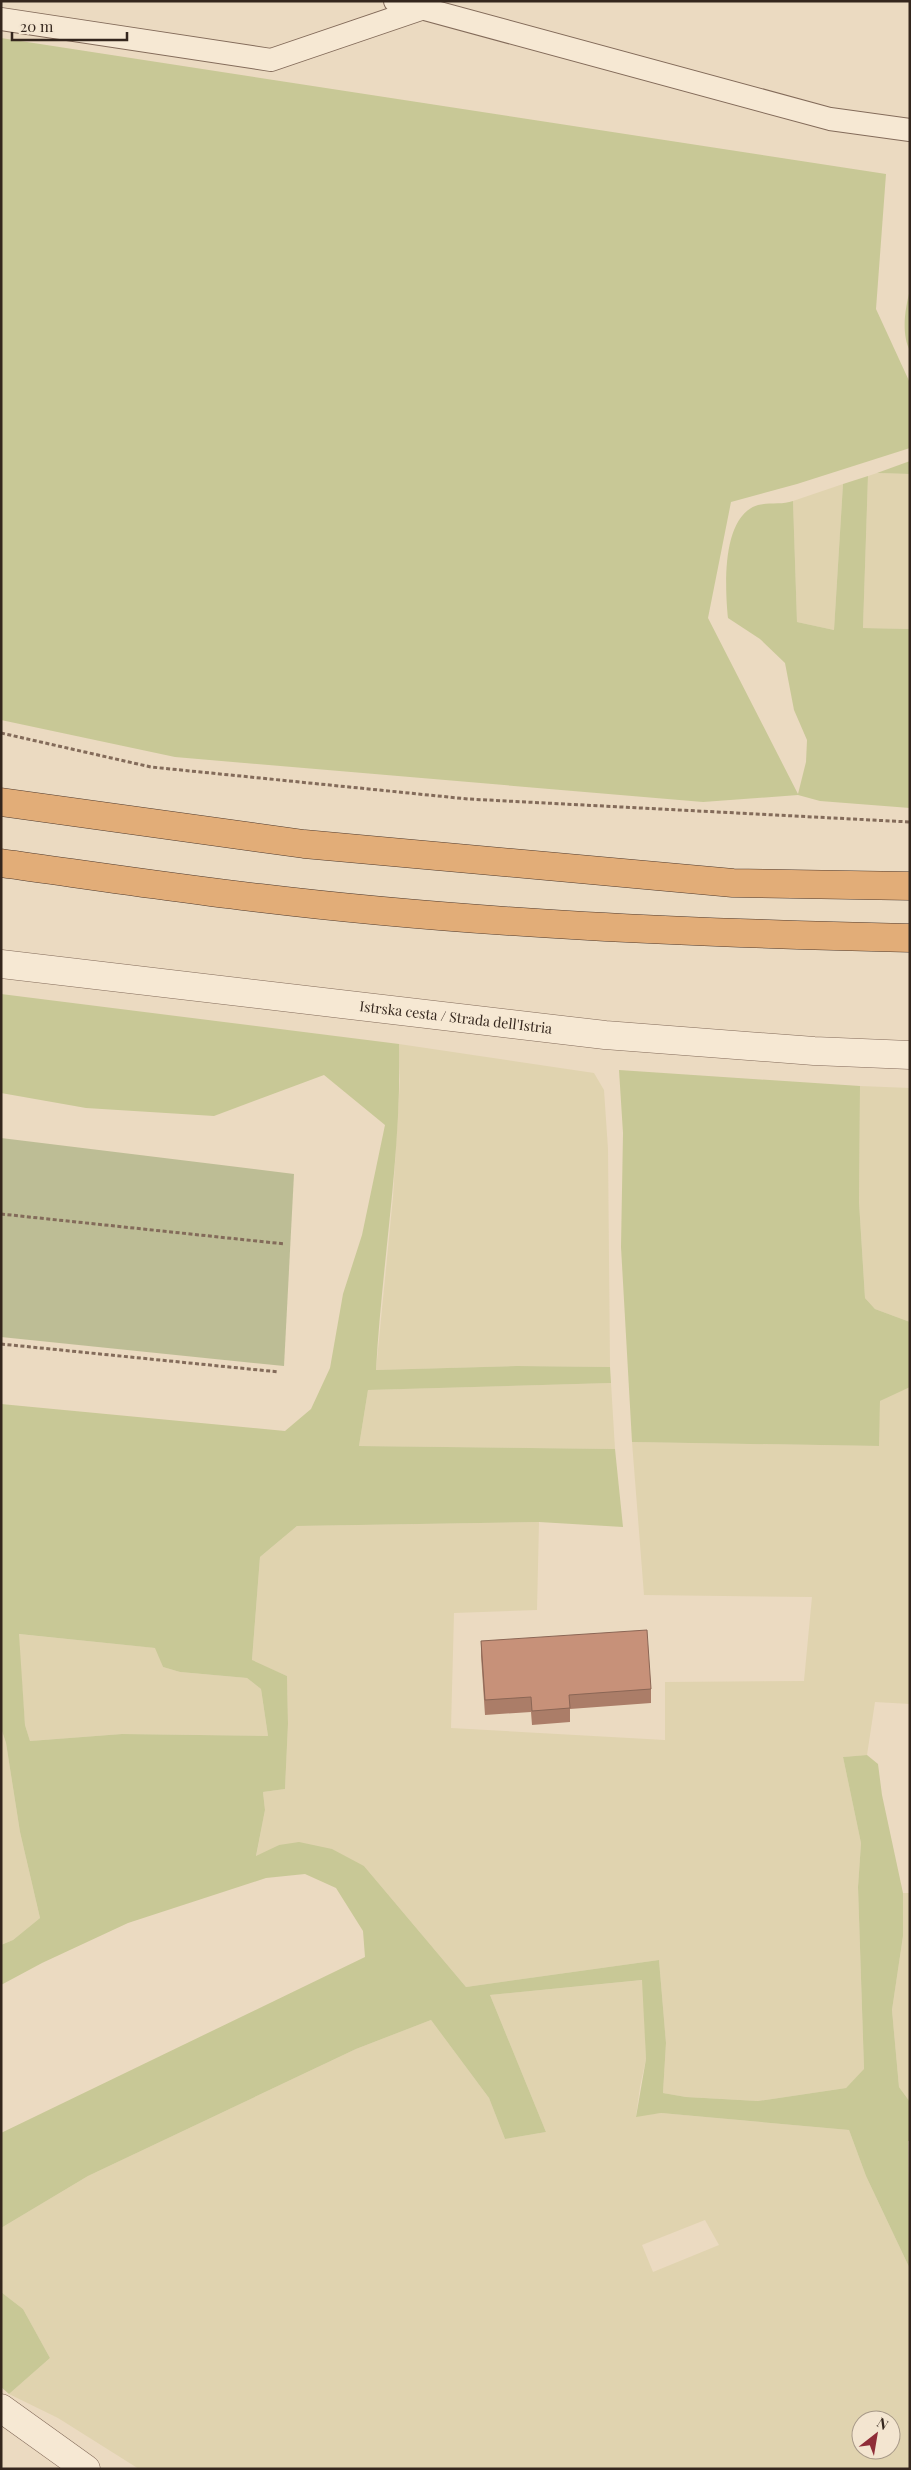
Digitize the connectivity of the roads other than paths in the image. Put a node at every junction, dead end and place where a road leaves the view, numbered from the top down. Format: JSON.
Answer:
{"nodes":[{"id":1,"x":395,"y":1,"type":"edge"},
{"id":2,"x":421,"y":9,"type":"junction"},
{"id":3,"x":1,"y":19,"type":"edge"},
{"id":4,"x":910,"y":130,"type":"edge"},
{"id":5,"x":1,"y":802,"type":"edge"},
{"id":6,"x":1,"y":863,"type":"edge"},
{"id":7,"x":910,"y":886,"type":"edge"},
{"id":8,"x":910,"y":938,"type":"edge"},
{"id":9,"x":1,"y":964,"type":"edge"},
{"id":10,"x":910,"y":1055,"type":"edge"},
{"id":11,"x":1,"y":2408,"type":"edge"},
{"id":12,"x":86,"y":2469,"type":"edge"}],
"edges":[{"from":1,"to":2,"type":"lane"},
{"from":2,"to":3,"type":"lane"},
{"from":2,"to":4,"type":"lane"},
{"from":5,"to":7,"type":"highway"},
{"from":6,"to":8,"type":"highway"},
{"from":9,"to":10,"type":"street","name":"Istrska cesta / Strada dell'Istria"},
{"from":11,"to":12,"type":"street"}]}
